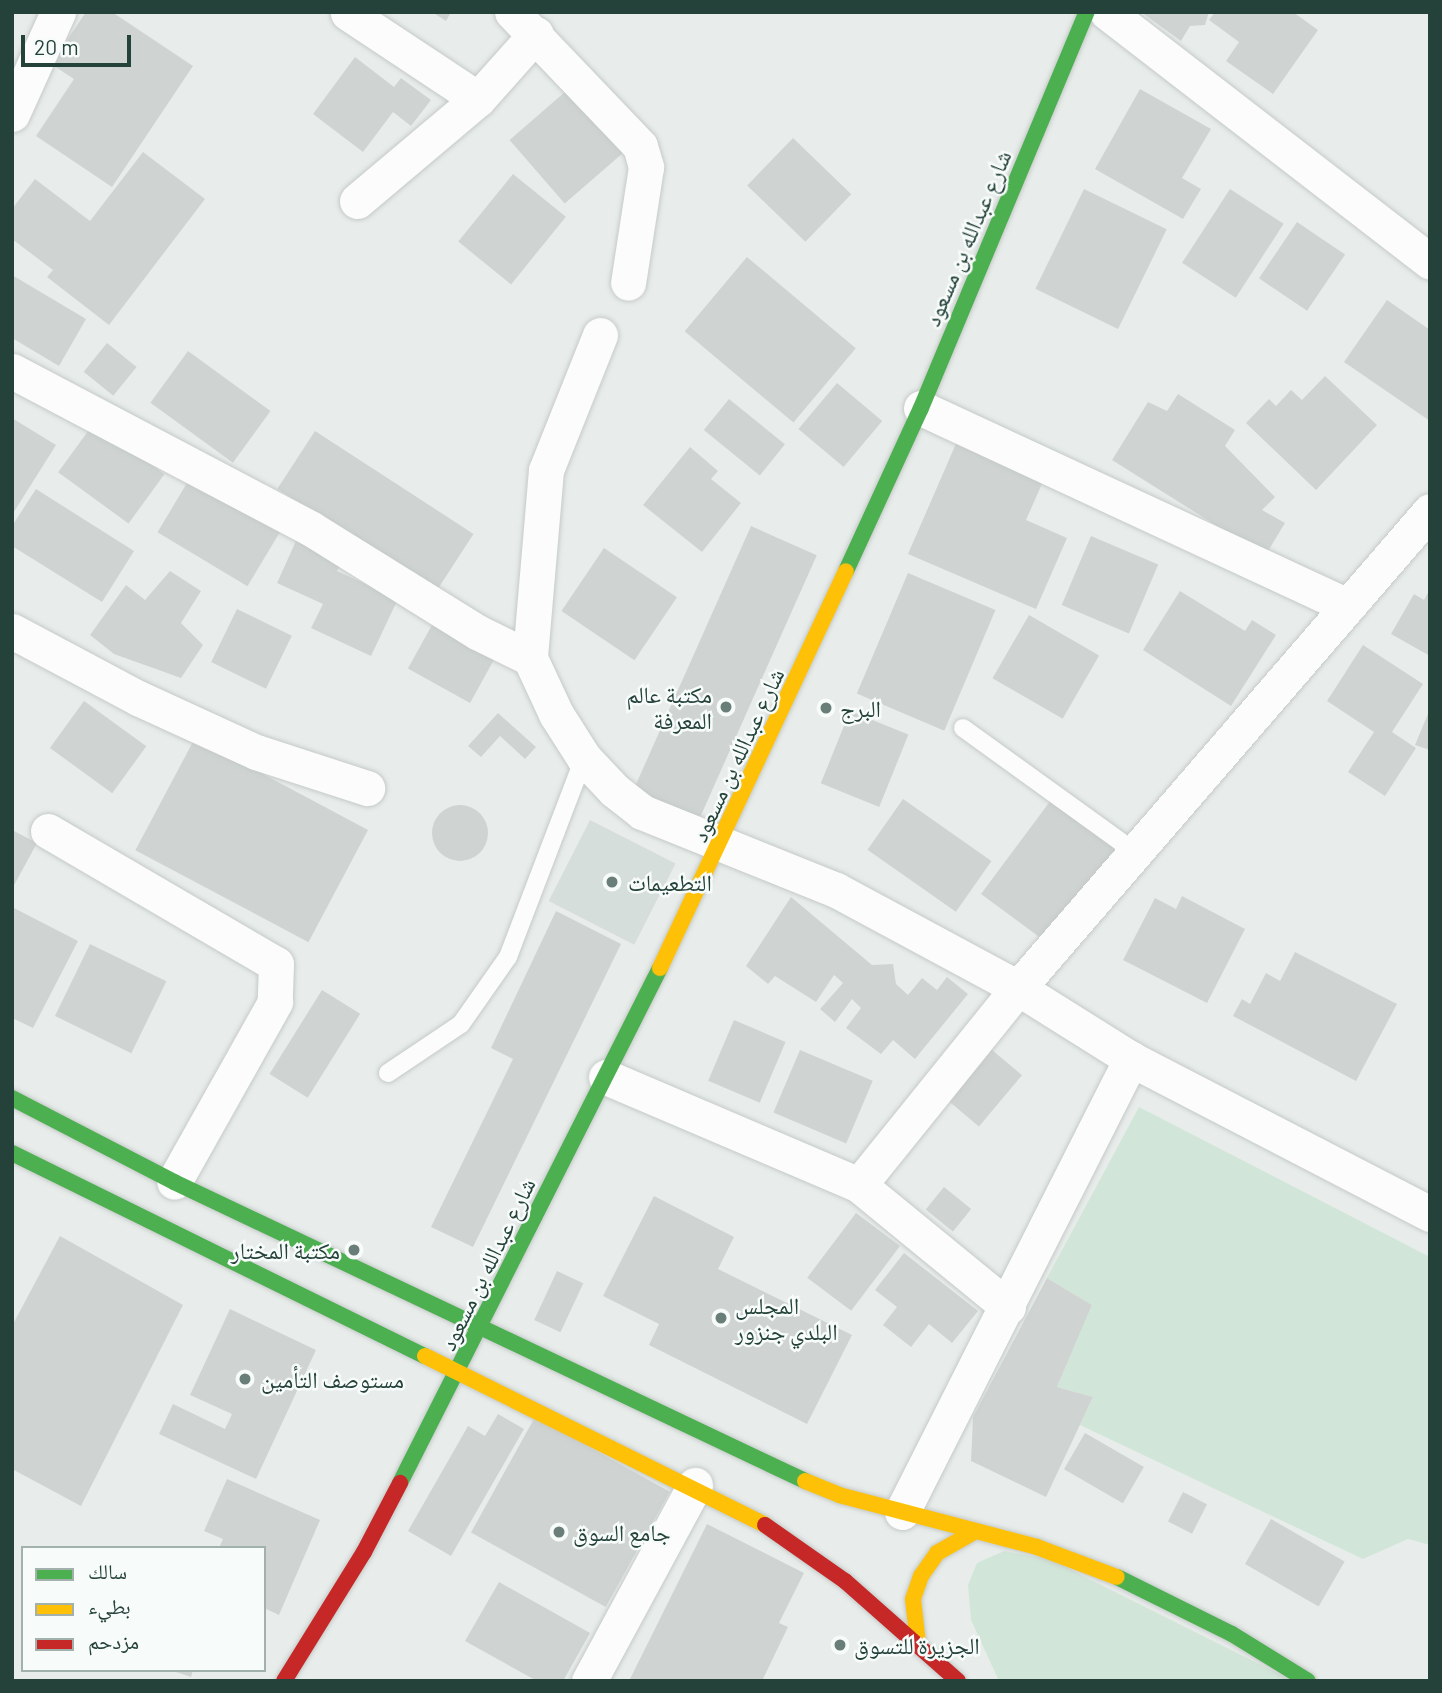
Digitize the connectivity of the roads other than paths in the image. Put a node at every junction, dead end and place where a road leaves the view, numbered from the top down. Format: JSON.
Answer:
{"nodes":[{"id":1,"x":58,"y":12,"type":"edge"},
{"id":2,"x":1087,"y":12,"type":"edge"},
{"id":3,"x":1107,"y":12,"type":"edge"},
{"id":4,"x":348,"y":13,"type":"edge"},
{"id":5,"x":524,"y":23,"type":"edge"},
{"id":6,"x":478,"y":99,"type":"junction"},
{"id":7,"x":12,"y":114,"type":"edge"},
{"id":8,"x":357,"y":201,"type":"dead end"},
{"id":9,"x":1430,"y":262,"type":"edge"},
{"id":10,"x":628,"y":283,"type":"dead end"},
{"id":11,"x":600,"y":335,"type":"dead end"},
{"id":12,"x":12,"y":371,"type":"edge"},
{"id":13,"x":921,"y":408,"type":"junction"},
{"id":14,"x":1430,"y":511,"type":"edge"},
{"id":15,"x":1347,"y":606,"type":"junction"},
{"id":16,"x":12,"y":631,"type":"edge"},
{"id":17,"x":530,"y":658,"type":"junction"},
{"id":18,"x":962,"y":728,"type":"dead end"},
{"id":19,"x":584,"y":758,"type":"junction"},
{"id":20,"x":367,"y":788,"type":"dead end"},
{"id":21,"x":48,"y":831,"type":"dead end"},
{"id":22,"x":720,"y":846,"type":"junction"},
{"id":23,"x":1136,"y":853,"type":"junction"},
{"id":24,"x":1018,"y":988,"type":"junction"},
{"id":25,"x":1131,"y":1059,"type":"junction"},
{"id":26,"x":388,"y":1073,"type":"dead end"},
{"id":27,"x":606,"y":1077,"type":"junction"},
{"id":28,"x":12,"y":1098,"type":"edge"},
{"id":29,"x":12,"y":1153,"type":"edge"},
{"id":30,"x":174,"y":1182,"type":"junction"},
{"id":31,"x":859,"y":1185,"type":"junction"},
{"id":32,"x":1430,"y":1214,"type":"edge"},
{"id":33,"x":1008,"y":1307,"type":"junction"},
{"id":34,"x":480,"y":1326,"type":"junction"},
{"id":35,"x":460,"y":1370,"type":"junction"},
{"id":36,"x":695,"y":1485,"type":"junction"},
{"id":37,"x":902,"y":1511,"type":"junction"},
{"id":38,"x":972,"y":1533,"type":"junction"},
{"id":39,"x":918,"y":1644,"type":"junction"},
{"id":40,"x":284,"y":1681,"type":"edge"},
{"id":41,"x":589,"y":1681,"type":"edge"},
{"id":42,"x":958,"y":1681,"type":"edge"},
{"id":43,"x":1308,"y":1681,"type":"edge"}],
"edges":[{"from":1,"to":7,"type":"street"},
{"from":2,"to":13,"type":"main road","name":"شارع عبدالله بن مسعود"},
{"from":3,"to":9,"type":"street"},
{"from":4,"to":6,"type":"street"},
{"from":5,"to":6,"type":"street"},
{"from":5,"to":10,"type":"street"},
{"from":6,"to":8,"type":"street"},
{"from":11,"to":17,"type":"street"},
{"from":12,"to":17,"type":"street"},
{"from":13,"to":15,"type":"street"},
{"from":13,"to":22,"type":"main road","name":"شارع عبدالله بن مسعود"},
{"from":14,"to":15,"type":"street"},
{"from":15,"to":23,"type":"street"},
{"from":16,"to":20,"type":"street"},
{"from":17,"to":19,"type":"street"},
{"from":18,"to":23,"type":"lane"},
{"from":19,"to":22,"type":"street"},
{"from":19,"to":26,"type":"lane"},
{"from":21,"to":30,"type":"street"},
{"from":22,"to":24,"type":"street"},
{"from":22,"to":27,"type":"main road","name":"شارع عبدالله بن مسعود"},
{"from":23,"to":24,"type":"street"},
{"from":24,"to":25,"type":"street"},
{"from":24,"to":31,"type":"street"},
{"from":25,"to":32,"type":"street"},
{"from":25,"to":33,"type":"street"},
{"from":27,"to":31,"type":"street"},
{"from":27,"to":34,"type":"main road","name":"شارع عبدالله بن مسعود"},
{"from":28,"to":30,"type":"main road"},
{"from":29,"to":35,"type":"main road"},
{"from":30,"to":34,"type":"main road"},
{"from":31,"to":33,"type":"street"},
{"from":33,"to":37,"type":"street"},
{"from":34,"to":35,"type":"main road","name":"شارع عبدالله بن مسعود"},
{"from":34,"to":37,"type":"main road"},
{"from":35,"to":36,"type":"main road"},
{"from":35,"to":40,"type":"main road","name":"شارع عبدالله بن مسعود"},
{"from":36,"to":39,"type":"main road"},
{"from":36,"to":41,"type":"street"},
{"from":37,"to":38,"type":"main road"},
{"from":38,"to":39,"type":"main road"},
{"from":38,"to":43,"type":"main road"},
{"from":39,"to":42,"type":"main road"}]}
